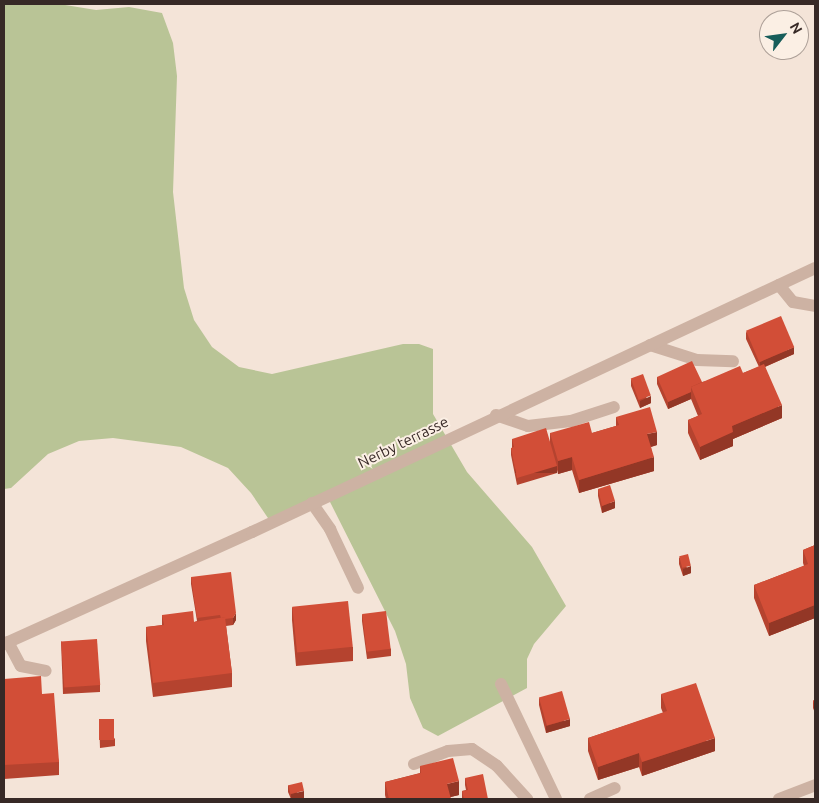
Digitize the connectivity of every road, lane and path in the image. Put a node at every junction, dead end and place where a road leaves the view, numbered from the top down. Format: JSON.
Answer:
{"nodes":[{"id":1,"x":815,"y":268,"type":"edge"},
{"id":2,"x":779,"y":285,"type":"junction"},
{"id":3,"x":815,"y":306,"type":"edge"},
{"id":4,"x":650,"y":345,"type":"junction"},
{"id":5,"x":732,"y":361,"type":"dead end"},
{"id":6,"x":614,"y":407,"type":"dead end"},
{"id":7,"x":496,"y":415,"type":"junction"},
{"id":8,"x":312,"y":503,"type":"junction"},
{"id":9,"x":358,"y":588,"type":"dead end"},
{"id":10,"x":6,"y":643,"type":"edge"},
{"id":11,"x":46,"y":671,"type":"dead end"},
{"id":12,"x":501,"y":684,"type":"dead end"},
{"id":13,"x":414,"y":764,"type":"dead end"},
{"id":14,"x":815,"y":785,"type":"edge"},
{"id":15,"x":616,"y":788,"type":"dead end"},
{"id":16,"x":527,"y":799,"type":"edge"},
{"id":17,"x":556,"y":799,"type":"edge"},
{"id":18,"x":590,"y":799,"type":"edge"},
{"id":19,"x":779,"y":799,"type":"edge"}],
"edges":[{"from":1,"to":2,"type":"street","name":"Nerby terrasse"},
{"from":2,"to":3,"type":"street"},
{"from":2,"to":4,"type":"street","name":"Nerby terrasse"},
{"from":4,"to":5,"type":"street"},
{"from":4,"to":7,"type":"street","name":"Nerby terrasse"},
{"from":6,"to":7,"type":"street"},
{"from":7,"to":8,"type":"street","name":"Nerby terrasse"},
{"from":8,"to":9,"type":"street"},
{"from":8,"to":10,"type":"street","name":"Nerby terrasse"},
{"from":10,"to":11,"type":"street"},
{"from":12,"to":17,"type":"street"},
{"from":13,"to":16,"type":"street"},
{"from":14,"to":19,"type":"street"},
{"from":15,"to":18,"type":"street"}]}
